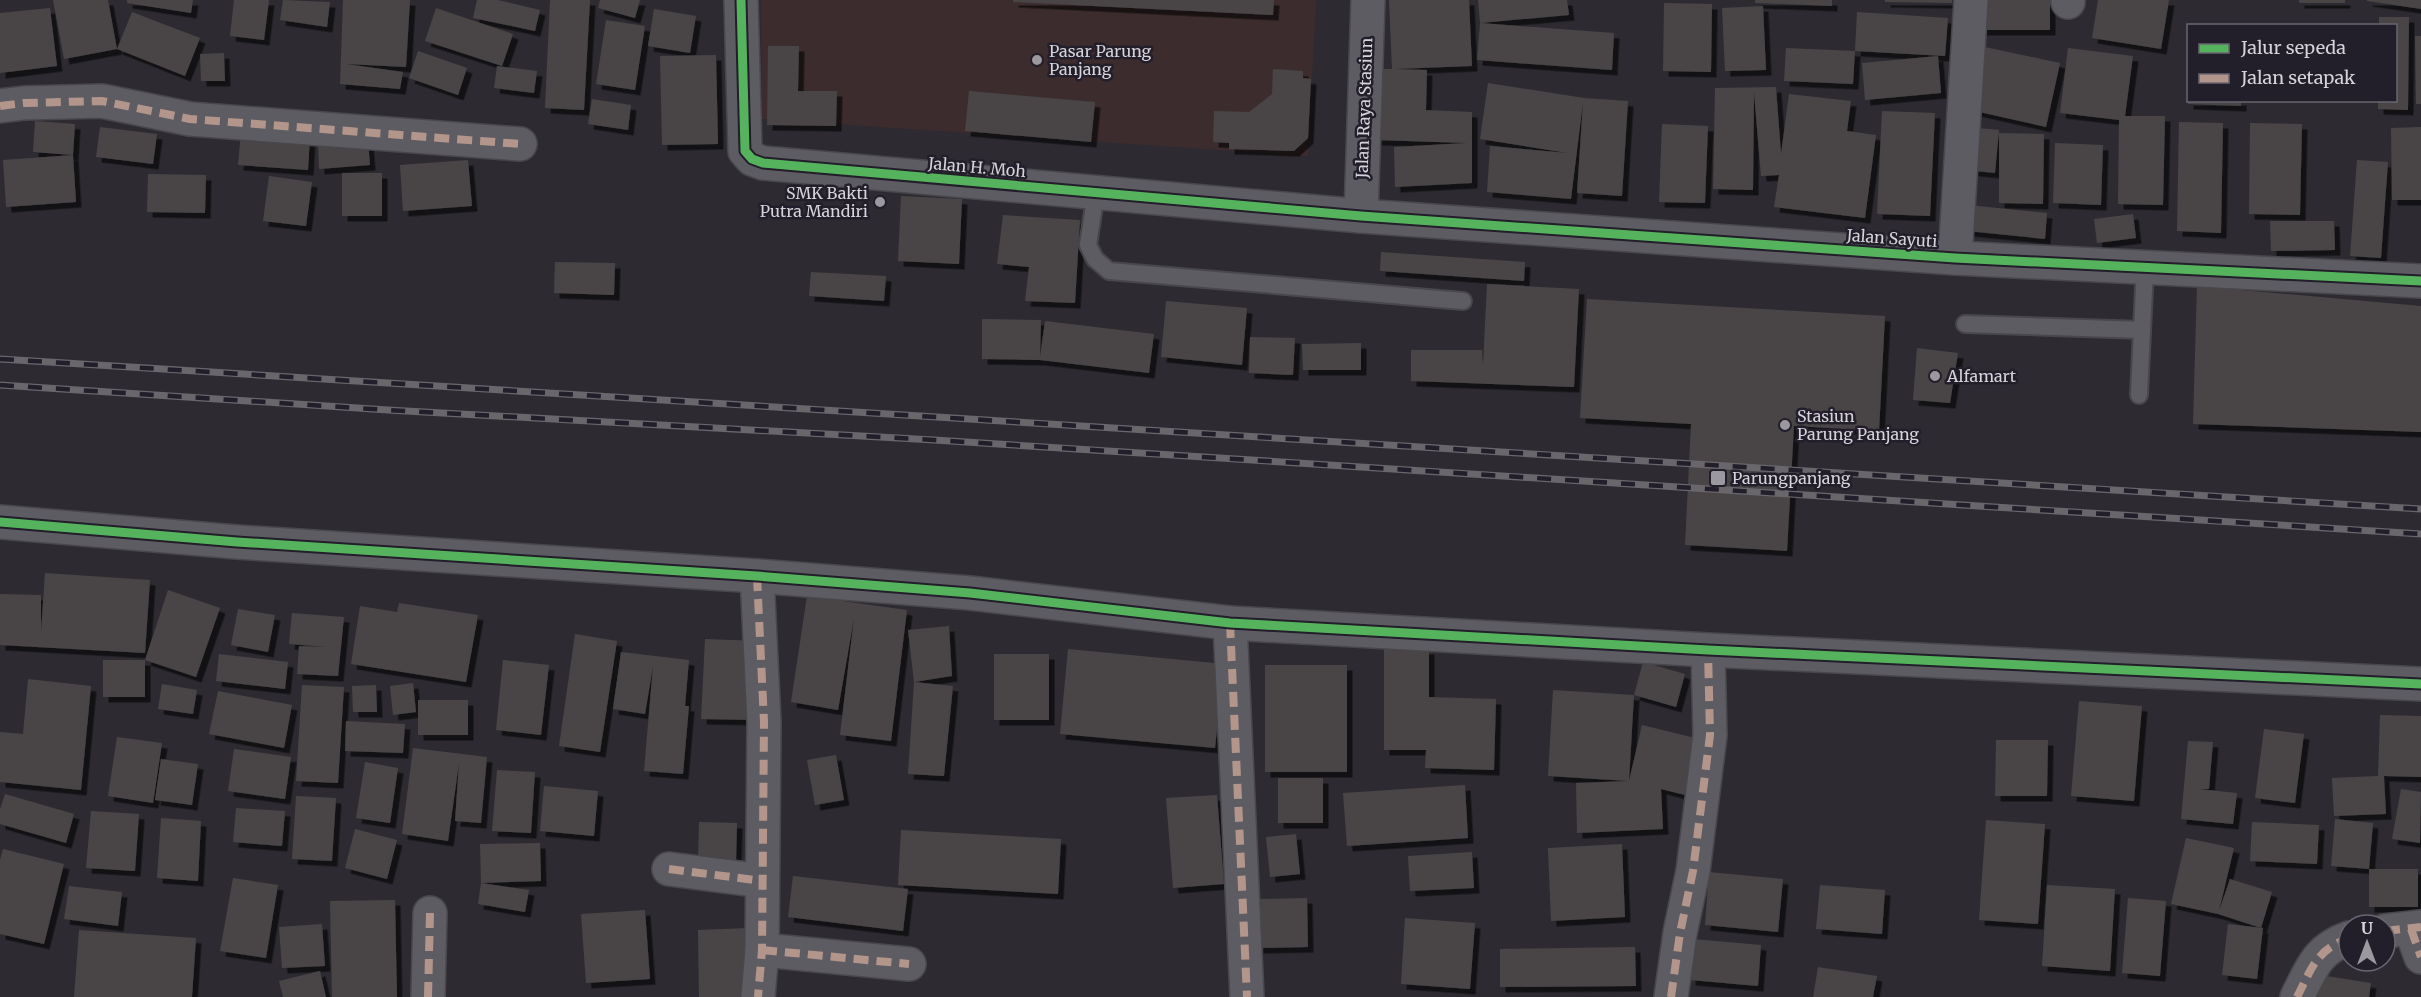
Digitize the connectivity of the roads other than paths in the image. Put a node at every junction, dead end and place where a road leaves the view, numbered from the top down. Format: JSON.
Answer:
{"nodes":[{"id":1,"x":741,"y":0,"type":"edge"},
{"id":2,"x":1368,"y":0,"type":"edge"},
{"id":3,"x":1971,"y":0,"type":"edge"},
{"id":4,"x":0,"y":106,"type":"edge"},
{"id":5,"x":520,"y":144,"type":"dead end"},
{"id":6,"x":1096,"y":193,"type":"junction"},
{"id":7,"x":1361,"y":216,"type":"junction"},
{"id":8,"x":1955,"y":258,"type":"junction"},
{"id":9,"x":2145,"y":267,"type":"junction"},
{"id":10,"x":2421,"y":281,"type":"edge"},
{"id":11,"x":1463,"y":301,"type":"dead end"},
{"id":12,"x":1965,"y":324,"type":"dead end"},
{"id":13,"x":2142,"y":330,"type":"junction"},
{"id":14,"x":2139,"y":395,"type":"dead end"},
{"id":15,"x":0,"y":522,"type":"edge"},
{"id":16,"x":757,"y":576,"type":"junction"},
{"id":17,"x":1230,"y":623,"type":"junction"},
{"id":18,"x":1708,"y":650,"type":"junction"},
{"id":19,"x":2421,"y":684,"type":"edge"},
{"id":20,"x":669,"y":869,"type":"dead end"},
{"id":21,"x":762,"y":881,"type":"junction"},
{"id":22,"x":430,"y":913,"type":"dead end"},
{"id":23,"x":2337,"y":942,"type":"edge"},
{"id":24,"x":762,"y":950,"type":"junction"},
{"id":25,"x":909,"y":964,"type":"dead end"},
{"id":26,"x":428,"y":997,"type":"edge"},
{"id":27,"x":758,"y":997,"type":"edge"},
{"id":28,"x":1247,"y":997,"type":"edge"},
{"id":29,"x":1671,"y":997,"type":"edge"},
{"id":30,"x":2297,"y":997,"type":"edge"}],
"edges":[{"from":1,"to":6,"type":"street","name":"Jalan H. Moh"},
{"from":2,"to":7,"type":"street","name":"Jalan Raya Stasiun"},
{"from":3,"to":8,"type":"street"},
{"from":4,"to":5,"type":"street"},
{"from":6,"to":7,"type":"street","name":"Jalan H. Moh"},
{"from":6,"to":11,"type":"lane"},
{"from":7,"to":8,"type":"street","name":"Jalan Sayuti"},
{"from":8,"to":9,"type":"street","name":"Jalan Sayuti"},
{"from":9,"to":10,"type":"street","name":"Jalan Sayuti"},
{"from":9,"to":13,"type":"lane"},
{"from":12,"to":13,"type":"lane"},
{"from":13,"to":14,"type":"lane"},
{"from":15,"to":16,"type":"street"},
{"from":16,"to":17,"type":"street"},
{"from":16,"to":21,"type":"street"},
{"from":17,"to":18,"type":"street"},
{"from":17,"to":28,"type":"street"},
{"from":18,"to":19,"type":"street"},
{"from":18,"to":29,"type":"street"},
{"from":20,"to":21,"type":"street"},
{"from":21,"to":24,"type":"street"},
{"from":22,"to":26,"type":"street"},
{"from":23,"to":30,"type":"street"},
{"from":24,"to":25,"type":"street"},
{"from":24,"to":27,"type":"street"}]}
